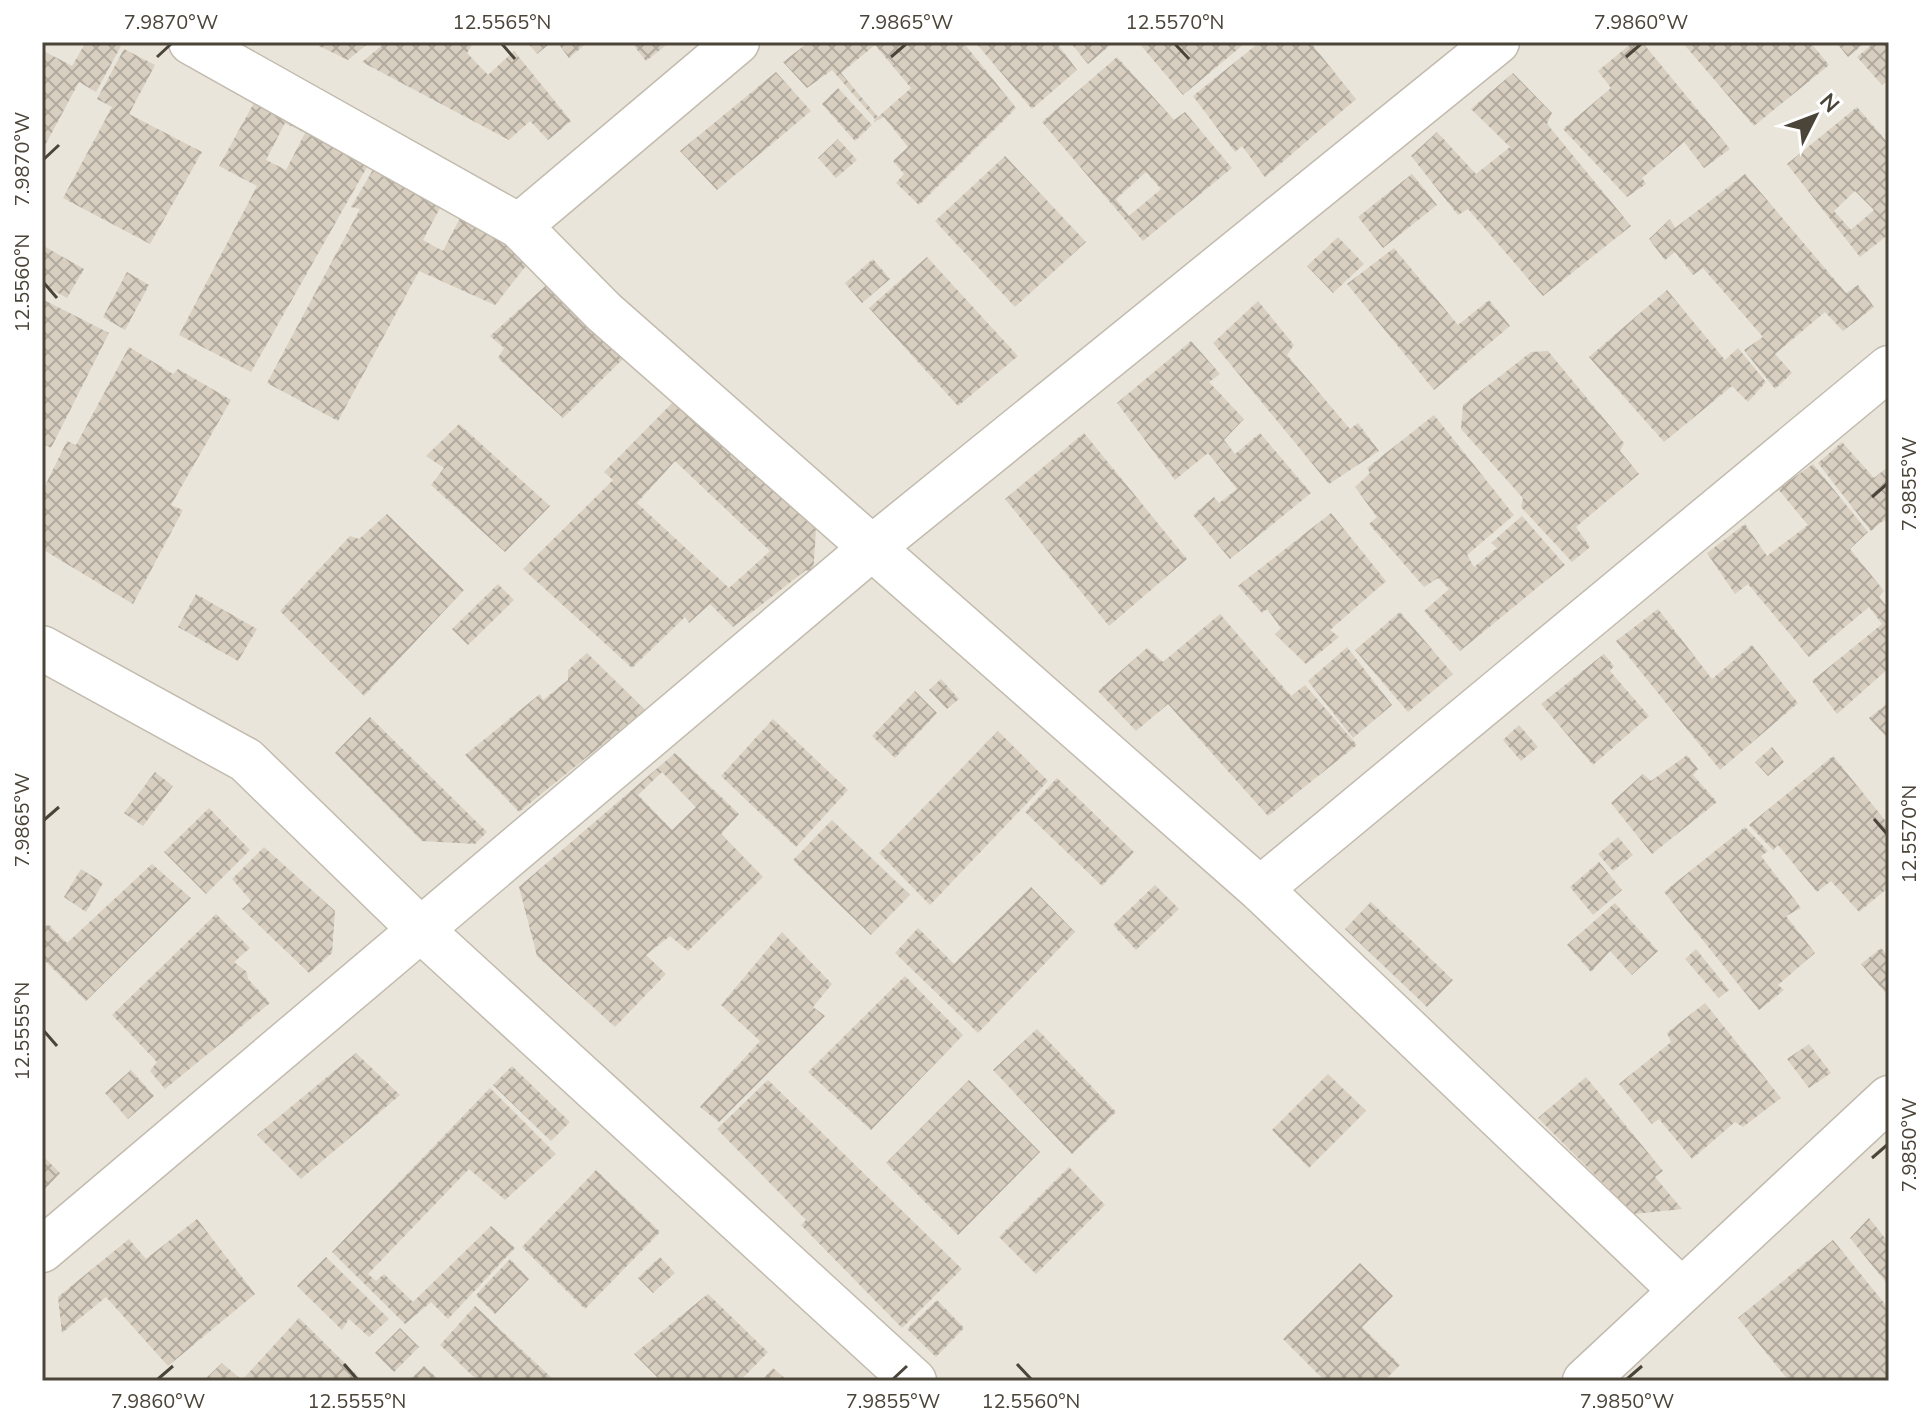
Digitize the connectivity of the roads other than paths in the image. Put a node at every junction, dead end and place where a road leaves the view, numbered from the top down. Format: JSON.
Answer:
{"nodes":[{"id":1,"x":191,"y":42,"type":"edge"},
{"id":2,"x":737,"y":42,"type":"edge"},
{"id":3,"x":1497,"y":42,"type":"edge"},
{"id":4,"x":519,"y":226,"type":"junction"},
{"id":5,"x":1889,"y":368,"type":"edge"},
{"id":6,"x":873,"y":547,"type":"junction"},
{"id":7,"x":42,"y":648,"type":"edge"},
{"id":8,"x":1260,"y":889,"type":"junction"},
{"id":9,"x":419,"y":928,"type":"junction"},
{"id":10,"x":1889,"y":1098,"type":"edge"},
{"id":11,"x":42,"y":1250,"type":"edge"},
{"id":12,"x":1680,"y":1289,"type":"junction"},
{"id":13,"x":914,"y":1381,"type":"edge"},
{"id":14,"x":1585,"y":1381,"type":"edge"}],
"edges":[{"from":1,"to":4,"type":"street"},
{"from":2,"to":4,"type":"street"},
{"from":3,"to":6,"type":"street"},
{"from":4,"to":6,"type":"street"},
{"from":5,"to":8,"type":"street"},
{"from":6,"to":8,"type":"street"},
{"from":6,"to":9,"type":"street"},
{"from":7,"to":9,"type":"street"},
{"from":8,"to":12,"type":"street"},
{"from":9,"to":11,"type":"street"},
{"from":9,"to":13,"type":"street"},
{"from":10,"to":12,"type":"street"},
{"from":12,"to":14,"type":"street"}]}
